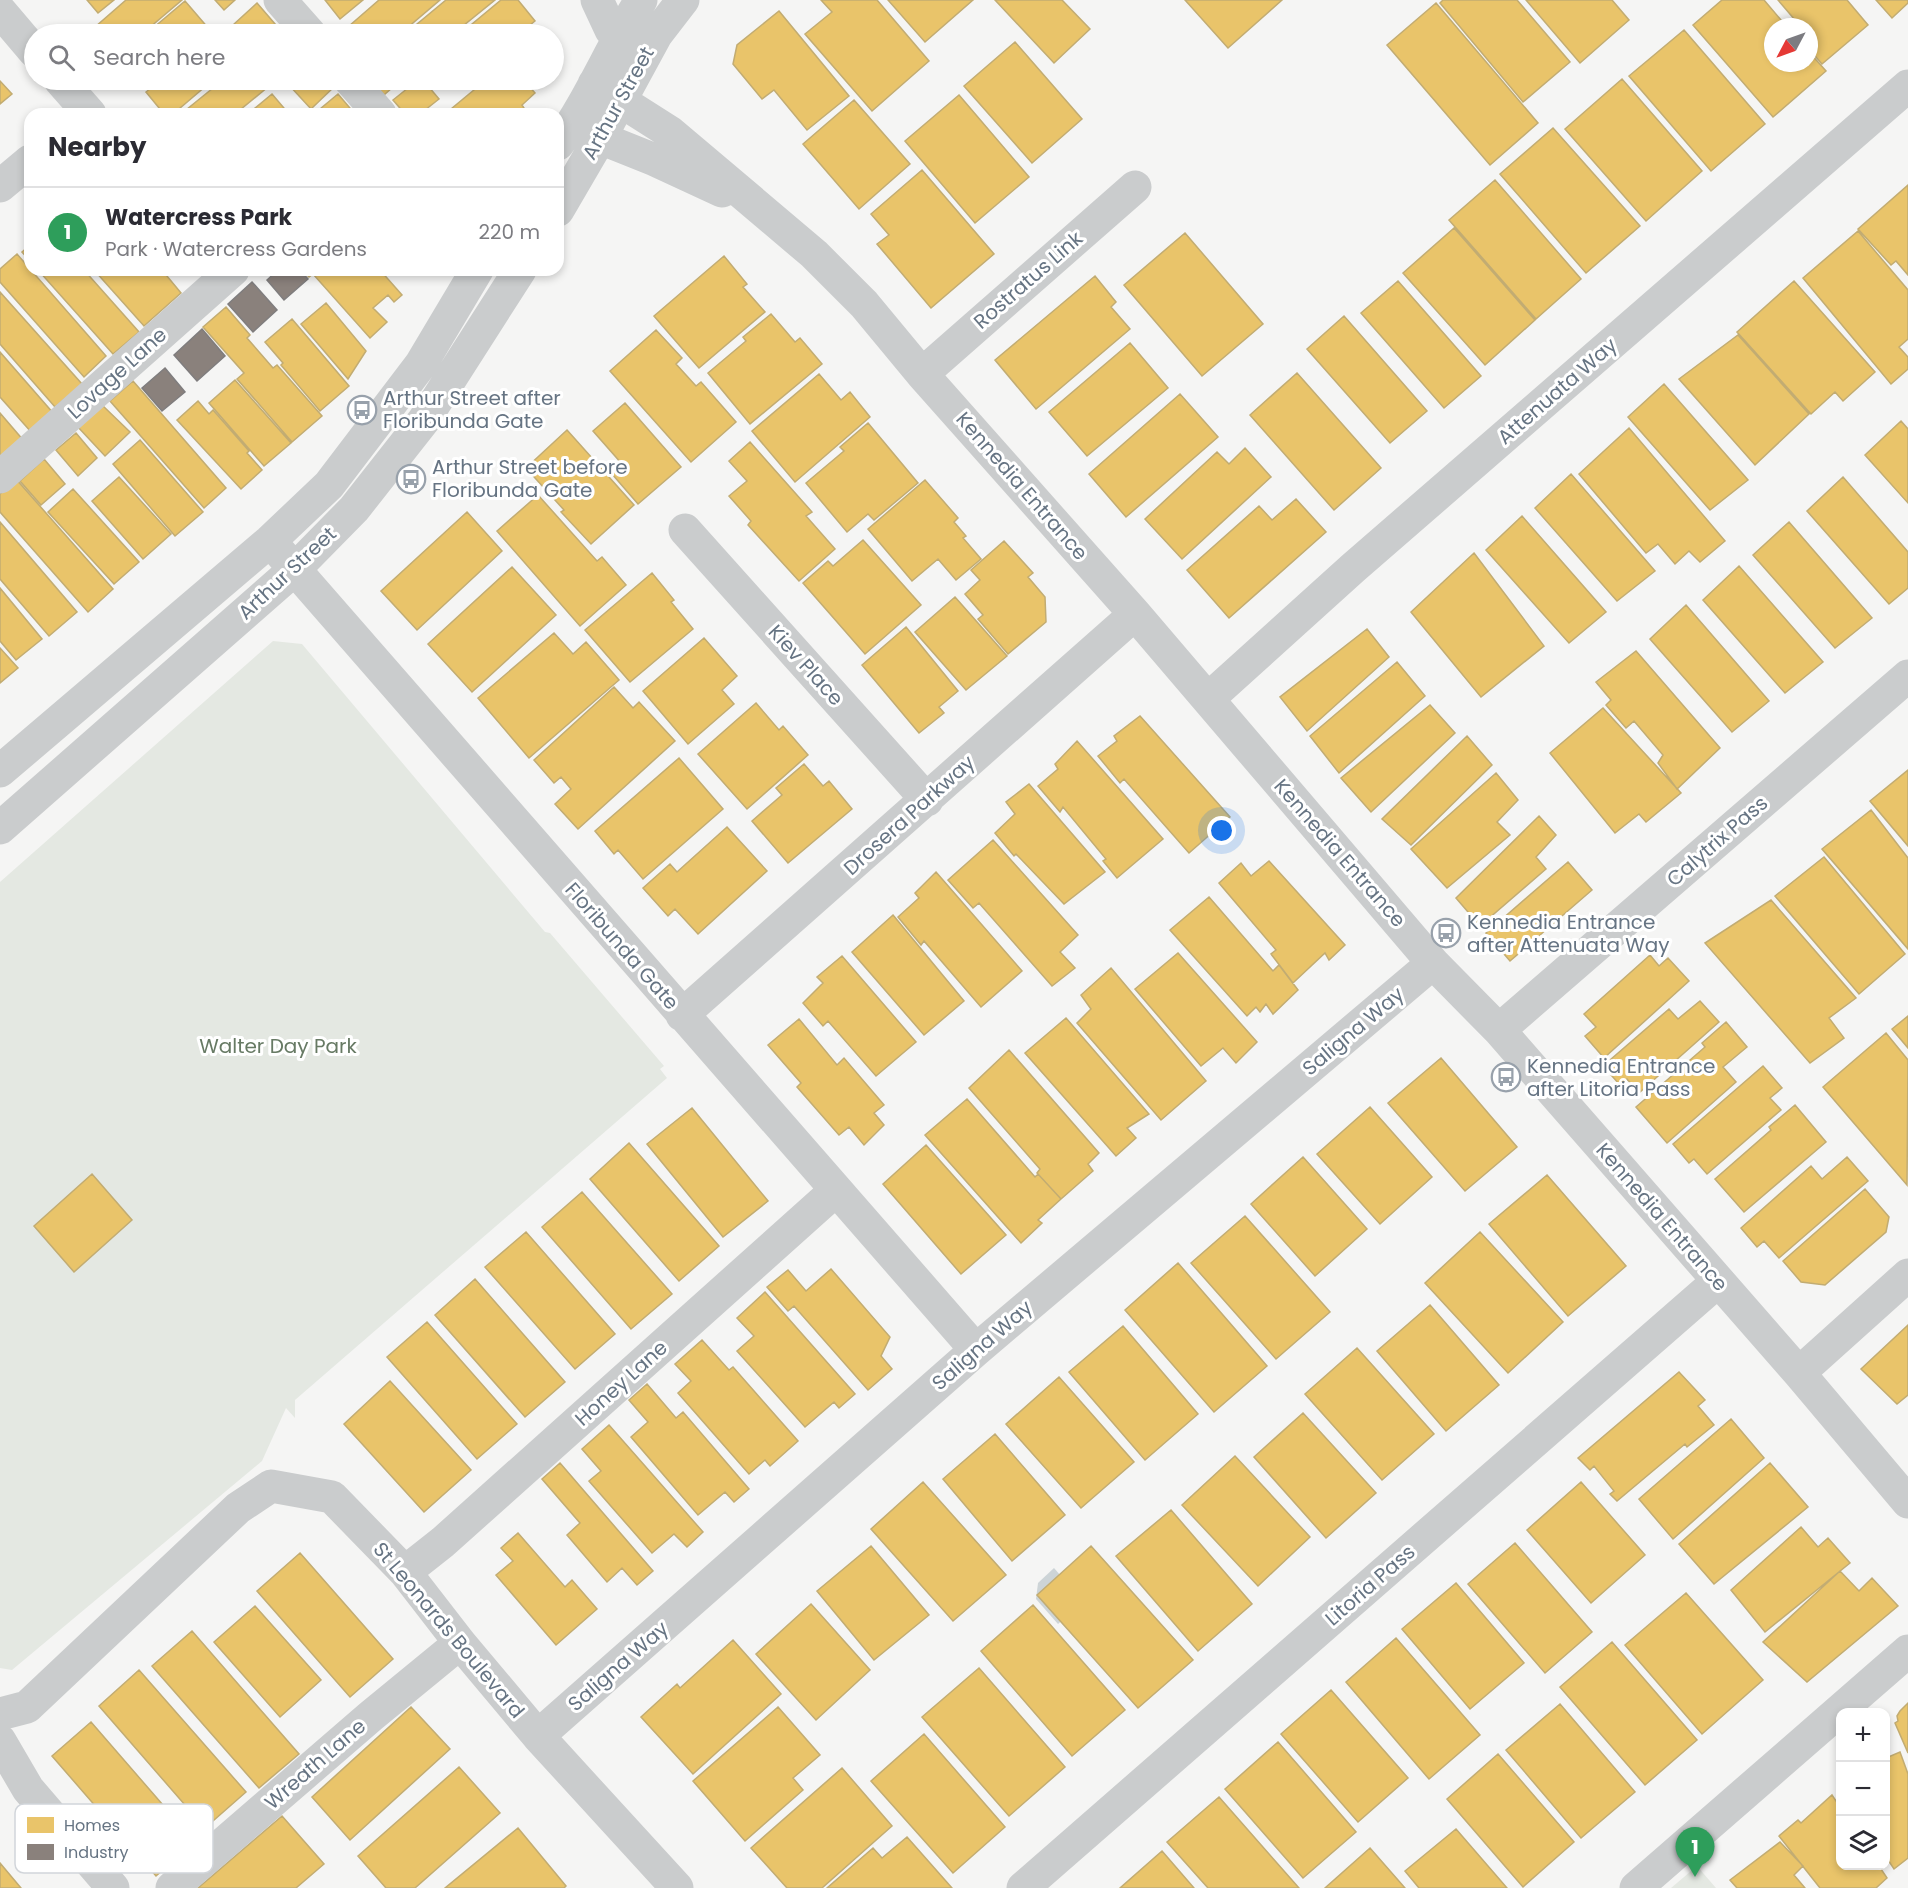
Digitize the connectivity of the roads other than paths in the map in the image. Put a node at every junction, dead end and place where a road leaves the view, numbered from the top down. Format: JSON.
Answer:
{"nodes":[{"id":1,"x":280,"y":0,"type":"edge"},
{"id":2,"x":597,"y":0,"type":"edge"},
{"id":3,"x":641,"y":0,"type":"edge"},
{"id":4,"x":683,"y":0,"type":"edge"},
{"id":5,"x":0,"y":11,"type":"edge"},
{"id":6,"x":301,"y":24,"type":"edge"},
{"id":7,"x":619,"y":34,"type":"junction"},
{"id":8,"x":24,"y":39,"type":"edge"},
{"id":9,"x":1908,"y":86,"type":"edge"},
{"id":10,"x":68,"y":90,"type":"edge"},
{"id":11,"x":359,"y":90,"type":"edge"},
{"id":12,"x":608,"y":92,"type":"junction"},
{"id":13,"x":83,"y":108,"type":"edge"},
{"id":14,"x":375,"y":108,"type":"edge"},
{"id":15,"x":577,"y":134,"type":"edge"},
{"id":16,"x":24,"y":166,"type":"edge"},
{"id":17,"x":0,"y":186,"type":"edge"},
{"id":18,"x":564,"y":186,"type":"edge"},
{"id":19,"x":1135,"y":187,"type":"dead end"},
{"id":20,"x":765,"y":211,"type":"junction"},
{"id":21,"x":224,"y":276,"type":"edge"},
{"id":22,"x":473,"y":276,"type":"edge"},
{"id":23,"x":516,"y":276,"type":"edge"},
{"id":24,"x":922,"y":374,"type":"junction"},
{"id":25,"x":0,"y":477,"type":"edge"},
{"id":26,"x":685,"y":530,"type":"dead end"},
{"id":27,"x":270,"y":541,"type":"junction"},
{"id":28,"x":295,"y":568,"type":"junction"},
{"id":29,"x":1135,"y":614,"type":"junction"},
{"id":30,"x":1908,"y":676,"type":"edge"},
{"id":31,"x":1208,"y":699,"type":"junction"},
{"id":32,"x":0,"y":771,"type":"edge"},
{"id":33,"x":927,"y":800,"type":"junction"},
{"id":34,"x":0,"y":828,"type":"edge"},
{"id":35,"x":1434,"y":963,"type":"junction"},
{"id":36,"x":682,"y":1015,"type":"junction"},
{"id":37,"x":1499,"y":1030,"type":"junction"},
{"id":38,"x":835,"y":1191,"type":"junction"},
{"id":39,"x":1908,"y":1275,"type":"edge"},
{"id":40,"x":1717,"y":1282,"type":"junction"},
{"id":41,"x":976,"y":1350,"type":"junction"},
{"id":42,"x":1799,"y":1373,"type":"junction"},
{"id":43,"x":1908,"y":1502,"type":"edge"},
{"id":44,"x":405,"y":1572,"type":"junction"},
{"id":45,"x":460,"y":1643,"type":"junction"},
{"id":46,"x":1908,"y":1651,"type":"edge"},
{"id":47,"x":0,"y":1714,"type":"edge"},
{"id":48,"x":538,"y":1736,"type":"junction"},
{"id":49,"x":0,"y":1741,"type":"edge"},
{"id":50,"x":41,"y":1804,"type":"edge"},
{"id":51,"x":213,"y":1853,"type":"edge"},
{"id":52,"x":99,"y":1873,"type":"edge"},
{"id":53,"x":189,"y":1873,"type":"edge"},
{"id":54,"x":112,"y":1888,"type":"edge"},
{"id":55,"x":172,"y":1888,"type":"edge"},
{"id":56,"x":677,"y":1888,"type":"edge"},
{"id":57,"x":1023,"y":1888,"type":"edge"},
{"id":58,"x":1636,"y":1888,"type":"edge"}],
"edges":[{"from":1,"to":6,"type":"street"},
{"from":2,"to":7,"type":"street"},
{"from":3,"to":7,"type":"street","name":"Arthur Street"},
{"from":4,"to":12,"type":"street","name":"Arthur Street"},
{"from":5,"to":8,"type":"street"},
{"from":7,"to":12,"type":"street","name":"Arthur Street"},
{"from":9,"to":31,"type":"street","name":"Attenuata Way"},
{"from":10,"to":13,"type":"street"},
{"from":11,"to":14,"type":"street"},
{"from":12,"to":15,"type":"street","name":"Arthur Street"},
{"from":12,"to":20,"type":"street","name":"Kennedia Entrance"},
{"from":15,"to":18,"type":"street","name":"Arthur Street"},
{"from":15,"to":20,"type":"street","name":"Kennedia Entrance"},
{"from":16,"to":17,"type":"street"},
{"from":19,"to":24,"type":"street","name":"Rostratus Link"},
{"from":20,"to":24,"type":"street","name":"Kennedia Entrance"},
{"from":21,"to":25,"type":"street","name":"Lovage Lane"},
{"from":22,"to":27,"type":"street","name":"Arthur Street"},
{"from":23,"to":28,"type":"street","name":"Arthur Street"},
{"from":24,"to":29,"type":"street","name":"Kennedia Entrance"},
{"from":26,"to":33,"type":"street","name":"Kiev Place"},
{"from":27,"to":28,"type":"street","name":"Floribunda Gate"},
{"from":27,"to":32,"type":"street","name":"Arthur Street"},
{"from":28,"to":34,"type":"street","name":"Arthur Street"},
{"from":28,"to":36,"type":"street","name":"Floribunda Gate"},
{"from":29,"to":31,"type":"street","name":"Kennedia Entrance"},
{"from":29,"to":33,"type":"street","name":"Drosera Parkway"},
{"from":30,"to":37,"type":"street","name":"Calytrix Pass"},
{"from":31,"to":35,"type":"street","name":"Kennedia Entrance"},
{"from":33,"to":36,"type":"street","name":"Drosera Parkway"},
{"from":35,"to":37,"type":"street","name":"Kennedia Entrance"},
{"from":35,"to":41,"type":"street","name":"Saligna Way"},
{"from":36,"to":38,"type":"street","name":"Floribunda Gate"},
{"from":37,"to":40,"type":"street","name":"Kennedia Entrance"},
{"from":38,"to":41,"type":"street","name":"Floribunda Gate"},
{"from":38,"to":44,"type":"street","name":"Honey Lane"},
{"from":39,"to":42,"type":"street"},
{"from":40,"to":42,"type":"street","name":"Kennedia Entrance"},
{"from":40,"to":57,"type":"street","name":"Litoria Pass"},
{"from":41,"to":48,"type":"street","name":"Saligna Way"},
{"from":42,"to":43,"type":"street","name":"Kennedia Entrance"},
{"from":44,"to":45,"type":"street","name":"St Leonards Boulevard"},
{"from":44,"to":47,"type":"street","name":"St Leonards Boulevard"},
{"from":45,"to":48,"type":"street","name":"St Leonards Boulevard"},
{"from":45,"to":51,"type":"street","name":"Wreath Lane"},
{"from":46,"to":58,"type":"street"},
{"from":48,"to":56,"type":"street","name":"St Leonards Boulevard"},
{"from":49,"to":50,"type":"street"},
{"from":52,"to":54,"type":"street"},
{"from":53,"to":55,"type":"street","name":"Wreath Lane"}]}
